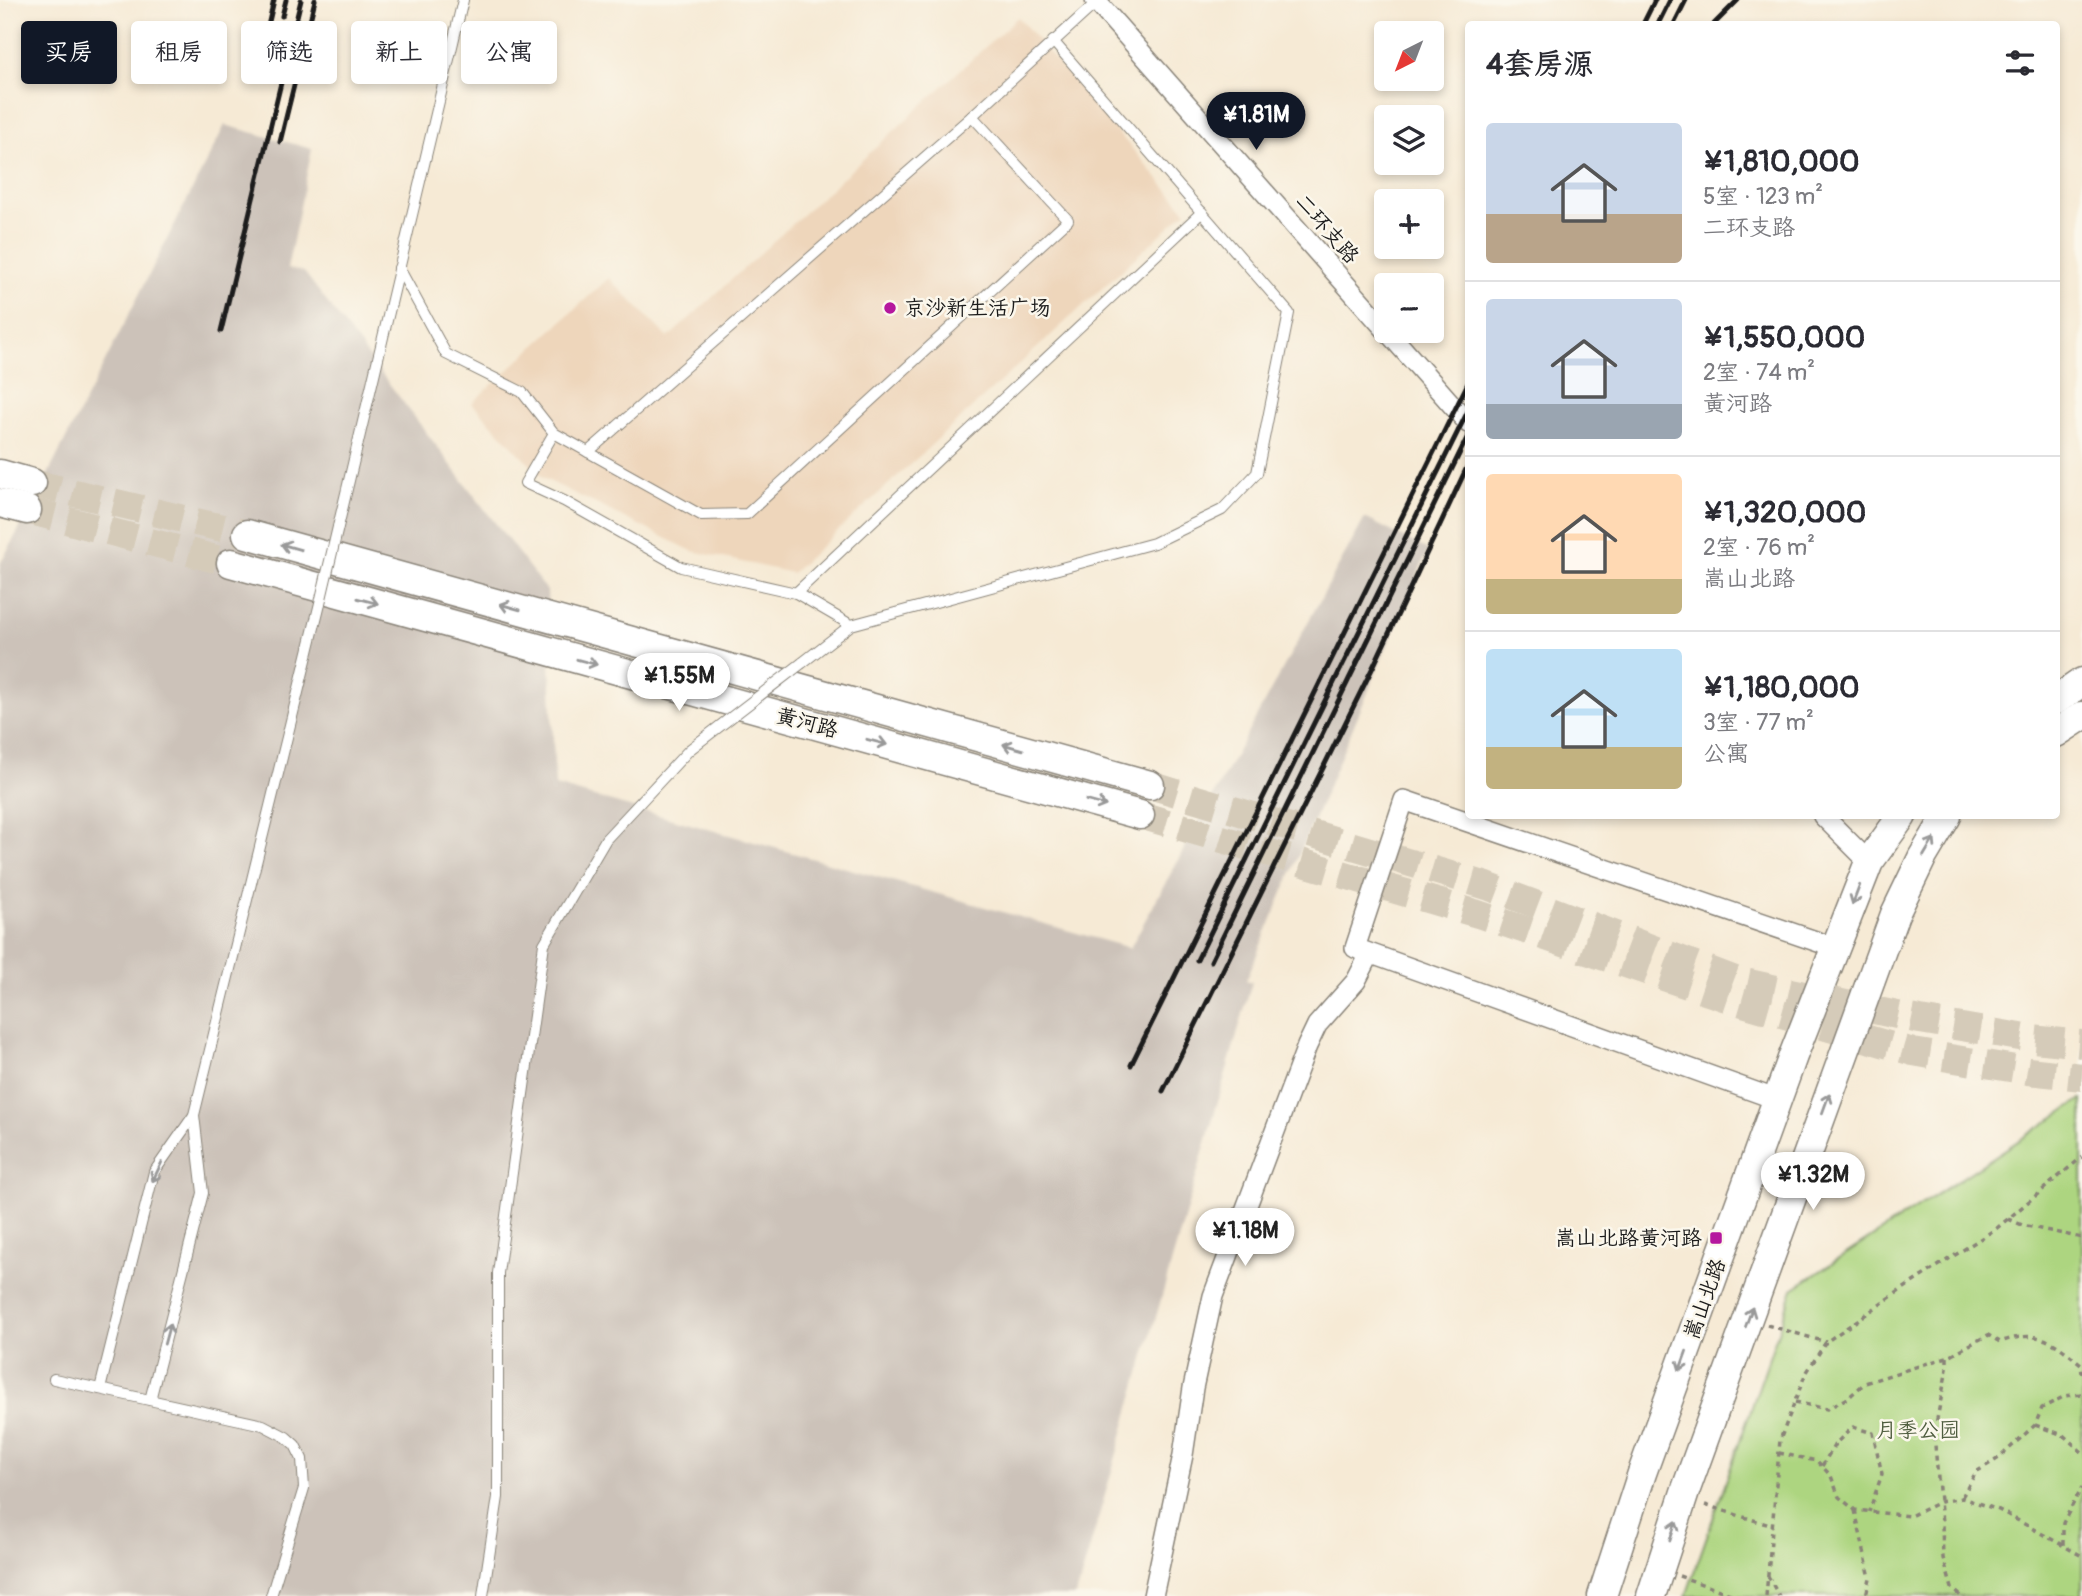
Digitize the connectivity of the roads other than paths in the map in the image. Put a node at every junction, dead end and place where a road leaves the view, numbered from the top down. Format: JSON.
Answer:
{"nodes":[{"id":1,"x":463,"y":0,"type":"edge"},
{"id":2,"x":1096,"y":1,"type":"edge"},
{"id":3,"x":1054,"y":41,"type":"junction"},
{"id":4,"x":972,"y":116,"type":"junction"},
{"id":5,"x":1202,"y":212,"type":"junction"},
{"id":6,"x":399,"y":268,"type":"junction"},
{"id":7,"x":1374,"y":316,"type":"edge"},
{"id":8,"x":1397,"y":343,"type":"edge"},
{"id":9,"x":1465,"y":420,"type":"edge"},
{"id":10,"x":554,"y":433,"type":"junction"},
{"id":11,"x":588,"y":452,"type":"junction"},
{"id":12,"x":0,"y":474,"type":"edge"},
{"id":13,"x":19,"y":499,"type":"tunnel mouth"},
{"id":14,"x":247,"y":534,"type":"tunnel mouth"},
{"id":15,"x":231,"y":563,"type":"tunnel mouth"},
{"id":16,"x":796,"y":593,"type":"junction"},
{"id":17,"x":851,"y":625,"type":"junction"},
{"id":18,"x":2082,"y":682,"type":"edge"},
{"id":19,"x":2060,"y":697,"type":"edge"},
{"id":20,"x":2082,"y":716,"type":"edge"},
{"id":21,"x":2060,"y":730,"type":"edge"},
{"id":22,"x":1150,"y":785,"type":"tunnel mouth"},
{"id":23,"x":1140,"y":815,"type":"tunnel mouth"},
{"id":24,"x":1827,"y":819,"type":"edge"},
{"id":25,"x":1900,"y":819,"type":"edge"},
{"id":26,"x":1945,"y":819,"type":"edge"},
{"id":27,"x":1869,"y":862,"type":"junction"},
{"id":28,"x":1836,"y":948,"type":"junction"},
{"id":29,"x":1370,"y":954,"type":"junction"},
{"id":30,"x":1777,"y":1100,"type":"junction"},
{"id":31,"x":194,"y":1115,"type":"junction"},
{"id":32,"x":54,"y":1379,"type":"dead end"},
{"id":33,"x":100,"y":1389,"type":"junction"},
{"id":34,"x":149,"y":1400,"type":"junction"},
{"id":35,"x":1656,"y":1583,"type":"edge"},
{"id":36,"x":271,"y":1596,"type":"edge"},
{"id":37,"x":483,"y":1596,"type":"edge"},
{"id":38,"x":1153,"y":1596,"type":"edge"},
{"id":39,"x":1602,"y":1596,"type":"edge"}],
"edges":[{"from":1,"to":6,"type":"lane"},
{"from":2,"to":3,"type":"lane"},
{"from":2,"to":7,"type":"street","name":"二环支路"},
{"from":3,"to":4,"type":"lane"},
{"from":3,"to":5,"type":"lane"},
{"from":4,"to":11,"type":"lane"},
{"from":4,"to":11,"type":"lane"},
{"from":5,"to":16,"type":"lane"},
{"from":5,"to":17,"type":"lane"},
{"from":6,"to":10,"type":"lane"},
{"from":6,"to":31,"type":"lane","bridge":true},
{"from":8,"to":9,"type":"street","name":"二环支路"},
{"from":10,"to":11,"type":"lane"},
{"from":10,"to":16,"type":"lane"},
{"from":12,"to":13,"type":"main road"},
{"from":22,"to":14,"type":"main road","name":"黄河路","one_way":true},
{"from":15,"to":23,"type":"main road","name":"黄河路","one_way":true},
{"from":16,"to":17,"type":"lane"},
{"from":17,"to":37,"type":"lane","bridge":true},
{"from":18,"to":19,"type":"main road"},
{"from":20,"to":21,"type":"main road"},
{"from":24,"to":27,"type":"street"},
{"from":25,"to":27,"type":"main road","name":"嵩山北路"},
{"from":35,"to":26,"type":"main road","one_way":true},
{"from":27,"to":28,"type":"main road","name":"嵩山北路","one_way":true},
{"from":28,"to":29,"type":"street"},
{"from":28,"to":30,"type":"main road","name":"嵩山北路"},
{"from":29,"to":30,"type":"street"},
{"from":29,"to":38,"type":"street"},
{"from":30,"to":39,"type":"main road","name":"嵩山北路","one_way":true},
{"from":31,"to":33,"type":"lane","one_way":true},
{"from":34,"to":31,"type":"lane","one_way":true},
{"from":32,"to":33,"type":"lane"},
{"from":33,"to":34,"type":"lane"},
{"from":34,"to":36,"type":"lane"}]}
